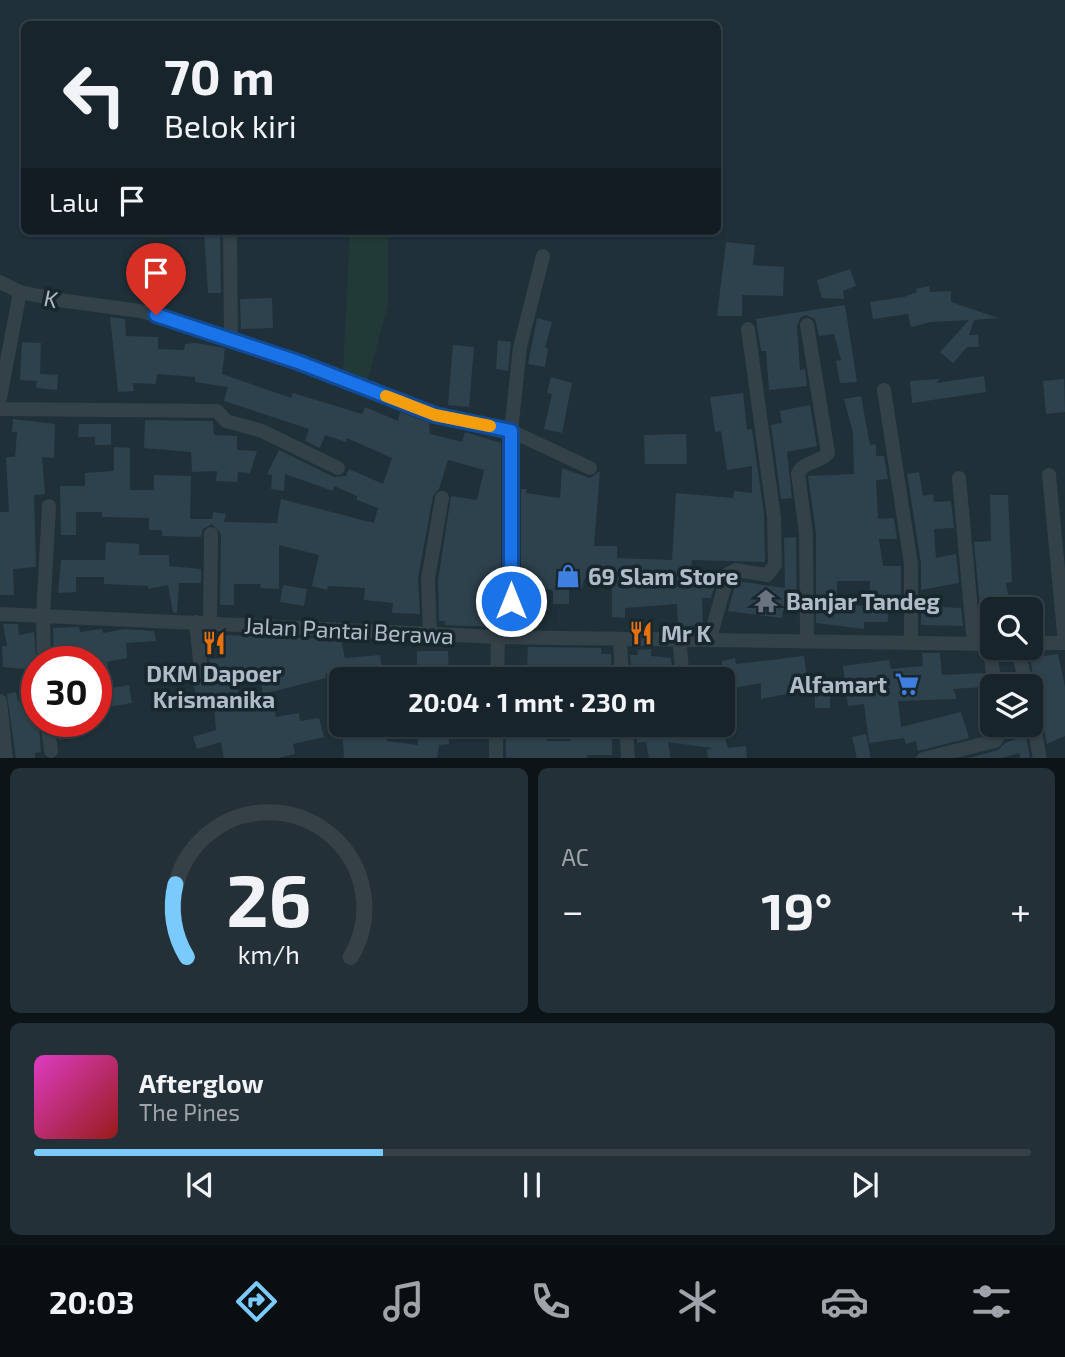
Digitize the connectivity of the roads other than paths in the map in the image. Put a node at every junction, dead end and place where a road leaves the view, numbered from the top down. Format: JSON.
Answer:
{"nodes":[{"id":1,"x":230,"y":235,"type":"edge"},
{"id":2,"x":543,"y":256,"type":"dead end"},
{"id":3,"x":0,"y":282,"type":"edge"},
{"id":4,"x":20,"y":292,"type":"junction"},
{"id":5,"x":807,"y":325,"type":"dead end"},
{"id":6,"x":748,"y":329,"type":"dead end"},
{"id":7,"x":231,"y":340,"type":"junction"},
{"id":8,"x":884,"y":390,"type":"dead end"},
{"id":9,"x":0,"y":398,"type":"edge"},
{"id":10,"x":0,"y":409,"type":"edge"},
{"id":11,"x":511,"y":431,"type":"junction"},
{"id":12,"x":338,"y":468,"type":"dead end"},
{"id":13,"x":590,"y":468,"type":"dead end"},
{"id":14,"x":1049,"y":475,"type":"dead end"},
{"id":15,"x":959,"y":478,"type":"dead end"},
{"id":16,"x":442,"y":498,"type":"dead end"},
{"id":17,"x":49,"y":506,"type":"dead end"},
{"id":18,"x":211,"y":534,"type":"dead end"},
{"id":19,"x":0,"y":614,"type":"edge"},
{"id":20,"x":43,"y":615,"type":"junction"},
{"id":21,"x":203,"y":622,"type":"junction"},
{"id":22,"x":430,"y":634,"type":"junction"},
{"id":23,"x":505,"y":637,"type":"junction"},
{"id":24,"x":679,"y":638,"type":"junction"},
{"id":25,"x":710,"y":638,"type":"junction"},
{"id":26,"x":620,"y":639,"type":"junction"},
{"id":27,"x":807,"y":639,"type":"junction"},
{"id":28,"x":911,"y":642,"type":"junction"},
{"id":29,"x":1043,"y":643,"type":"edge"},
{"id":30,"x":1065,"y":643,"type":"edge"},
{"id":31,"x":974,"y":644,"type":"junction"},
{"id":32,"x":980,"y":644,"type":"edge"},
{"id":33,"x":44,"y":646,"type":"edge"},
{"id":34,"x":499,"y":667,"type":"edge"},
{"id":35,"x":621,"y":667,"type":"edge"},
{"id":36,"x":682,"y":667,"type":"edge"},
{"id":37,"x":201,"y":671,"type":"dead end"},
{"id":38,"x":0,"y":701,"type":"edge"},
{"id":39,"x":49,"y":737,"type":"edge"},
{"id":40,"x":496,"y":737,"type":"edge"},
{"id":41,"x":627,"y":737,"type":"edge"},
{"id":42,"x":997,"y":737,"type":"edge"},
{"id":43,"x":1036,"y":737,"type":"edge"},
{"id":44,"x":51,"y":751,"type":"dead end"},
{"id":45,"x":976,"y":753,"type":"edge"},
{"id":46,"x":6,"y":758,"type":"edge"},
{"id":47,"x":496,"y":758,"type":"edge"},
{"id":48,"x":628,"y":758,"type":"edge"},
{"id":49,"x":922,"y":758,"type":"edge"},
{"id":50,"x":1040,"y":758,"type":"edge"}],
"edges":[{"from":1,"to":7,"type":"street"},
{"from":2,"to":11,"type":"street"},
{"from":3,"to":4,"type":"street","name":"K"},
{"from":4,"to":7,"type":"street","name":"K"},
{"from":4,"to":9,"type":"street"},
{"from":5,"to":27,"type":"street"},
{"from":6,"to":25,"type":"street"},
{"from":7,"to":11,"type":"street","name":"K"},
{"from":8,"to":28,"type":"street"},
{"from":10,"to":12,"type":"street"},
{"from":11,"to":13,"type":"street","name":"K"},
{"from":11,"to":23,"type":"street"},
{"from":14,"to":30,"type":"street"},
{"from":15,"to":31,"type":"street"},
{"from":16,"to":22,"type":"street"},
{"from":17,"to":20,"type":"street"},
{"from":18,"to":21,"type":"street"},
{"from":19,"to":20,"type":"street","name":"Jalan Pantai Berawa"},
{"from":20,"to":21,"type":"street","name":"Jalan Pantai Berawa"},
{"from":20,"to":33,"type":"street"},
{"from":21,"to":22,"type":"street","name":"Jalan Pantai Berawa"},
{"from":21,"to":37,"type":"street"},
{"from":22,"to":23,"type":"street","name":"Jalan Pantai Berawa"},
{"from":23,"to":26,"type":"street","name":"Jalan Pantai Berawa"},
{"from":23,"to":34,"type":"street"},
{"from":24,"to":25,"type":"street","name":"Jalan Pantai Berawa"},
{"from":24,"to":26,"type":"street","name":"Jalan Pantai Berawa"},
{"from":24,"to":36,"type":"street"},
{"from":25,"to":27,"type":"street","name":"Jalan Pantai Berawa"},
{"from":26,"to":35,"type":"street"},
{"from":27,"to":28,"type":"street","name":"Jalan Pantai Berawa"},
{"from":28,"to":31,"type":"street","name":"Jalan Pantai Berawa"},
{"from":29,"to":30,"type":"street"},
{"from":31,"to":32,"type":"street","name":"Jalan Pantai Berawa"},
{"from":38,"to":46,"type":"street"},
{"from":39,"to":44,"type":"street"},
{"from":40,"to":47,"type":"street"},
{"from":41,"to":48,"type":"street"},
{"from":42,"to":45,"type":"street"},
{"from":43,"to":50,"type":"street"},
{"from":45,"to":49,"type":"street"}]}
